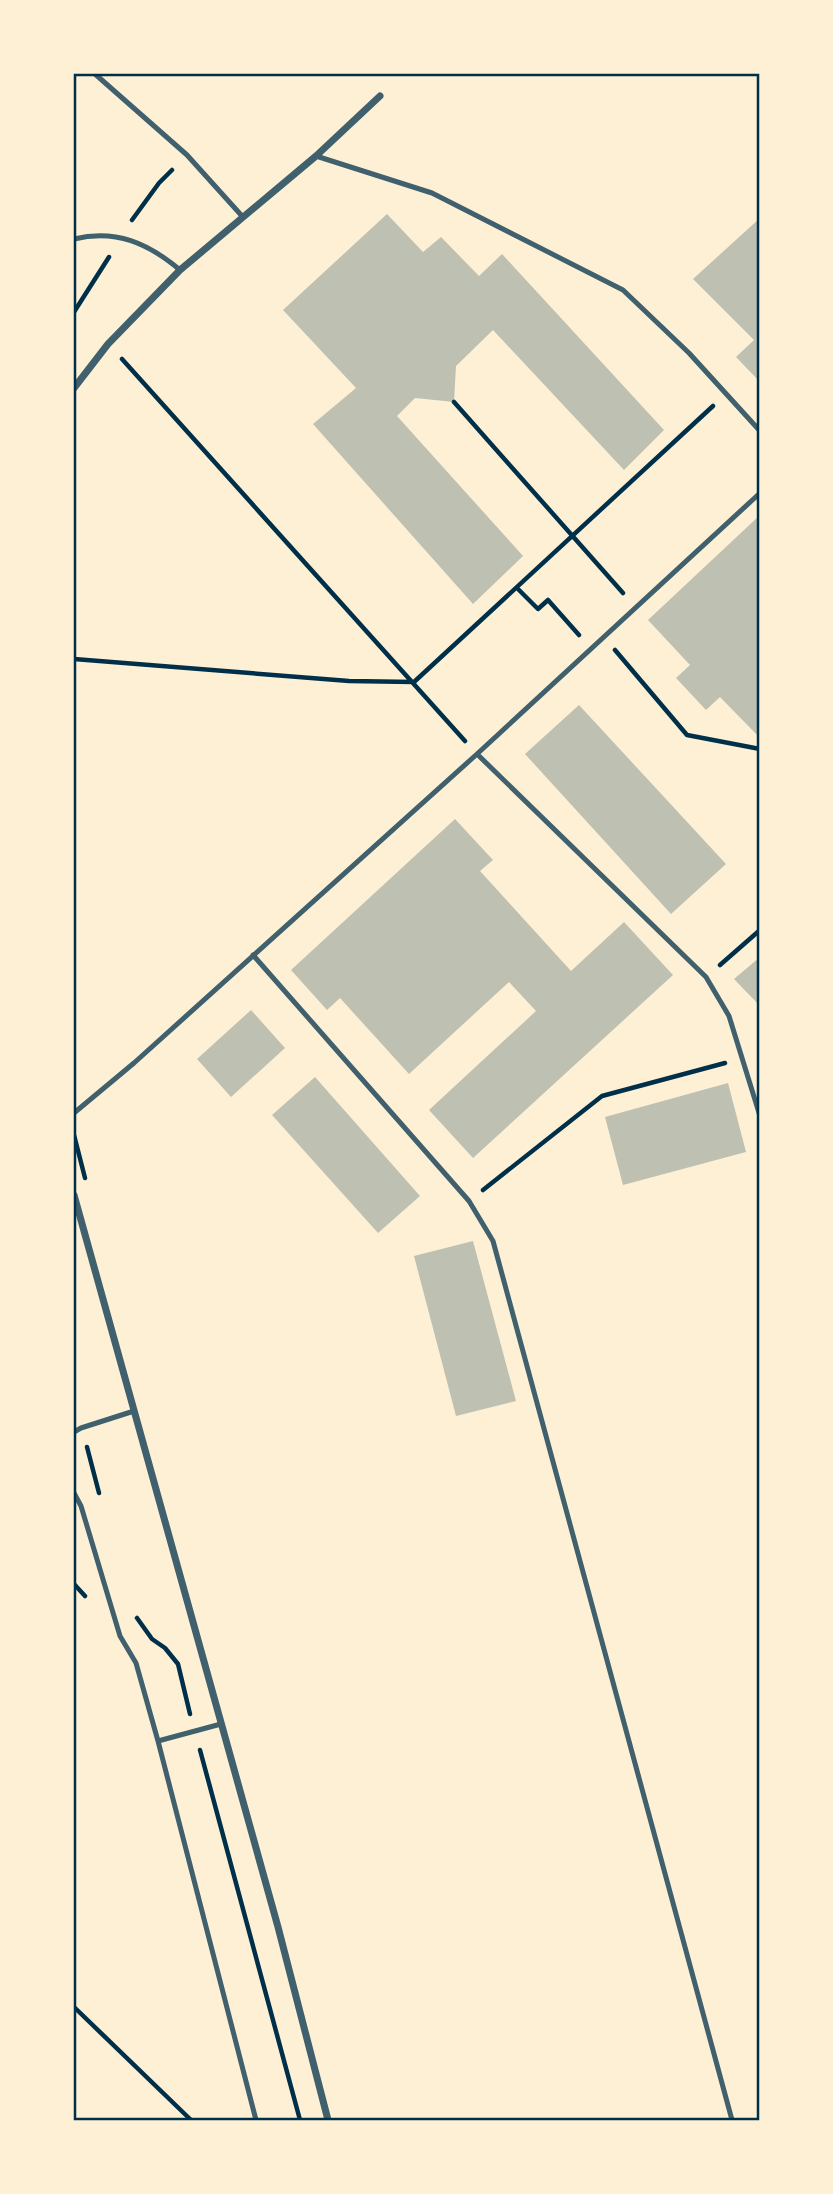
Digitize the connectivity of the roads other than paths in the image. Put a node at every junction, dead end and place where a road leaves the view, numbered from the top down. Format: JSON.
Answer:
{"nodes":[{"id":1,"x":95,"y":74,"type":"edge"},
{"id":2,"x":380,"y":96,"type":"dead end"},
{"id":3,"x":316,"y":156,"type":"junction"},
{"id":4,"x":242,"y":216,"type":"junction"},
{"id":5,"x":74,"y":239,"type":"edge"},
{"id":6,"x":180,"y":270,"type":"junction"},
{"id":7,"x":74,"y":388,"type":"edge"},
{"id":8,"x":760,"y":431,"type":"edge"},
{"id":9,"x":760,"y":493,"type":"edge"},
{"id":10,"x":477,"y":754,"type":"junction"},
{"id":11,"x":253,"y":955,"type":"junction"},
{"id":12,"x":74,"y":1113,"type":"edge"},
{"id":13,"x":760,"y":1116,"type":"edge"},
{"id":14,"x":74,"y":1195,"type":"edge"},
{"id":15,"x":134,"y":1411,"type":"junction"},
{"id":16,"x":74,"y":1423,"type":"edge"},
{"id":17,"x":81,"y":1427,"type":"junction"},
{"id":18,"x":74,"y":1432,"type":"edge"},
{"id":19,"x":74,"y":1493,"type":"edge"},
{"id":20,"x":220,"y":1724,"type":"junction"},
{"id":21,"x":158,"y":1741,"type":"junction"},
{"id":22,"x":256,"y":2120,"type":"edge"},
{"id":23,"x":328,"y":2120,"type":"edge"},
{"id":24,"x":732,"y":2120,"type":"edge"}],
"edges":[{"from":1,"to":4,"type":"lane"},
{"from":2,"to":3,"type":"street"},
{"from":3,"to":4,"type":"street"},
{"from":3,"to":8,"type":"lane"},
{"from":4,"to":6,"type":"street"},
{"from":5,"to":6,"type":"lane"},
{"from":6,"to":7,"type":"street"},
{"from":9,"to":10,"type":"lane"},
{"from":10,"to":11,"type":"lane"},
{"from":10,"to":13,"type":"lane"},
{"from":11,"to":12,"type":"lane"},
{"from":11,"to":24,"type":"lane"},
{"from":14,"to":15,"type":"street"},
{"from":15,"to":17,"type":"lane"},
{"from":15,"to":20,"type":"street"},
{"from":16,"to":17,"type":"lane"},
{"from":17,"to":18,"type":"lane"},
{"from":19,"to":21,"type":"lane"},
{"from":20,"to":21,"type":"lane"},
{"from":20,"to":23,"type":"street"},
{"from":21,"to":22,"type":"lane"}]}
